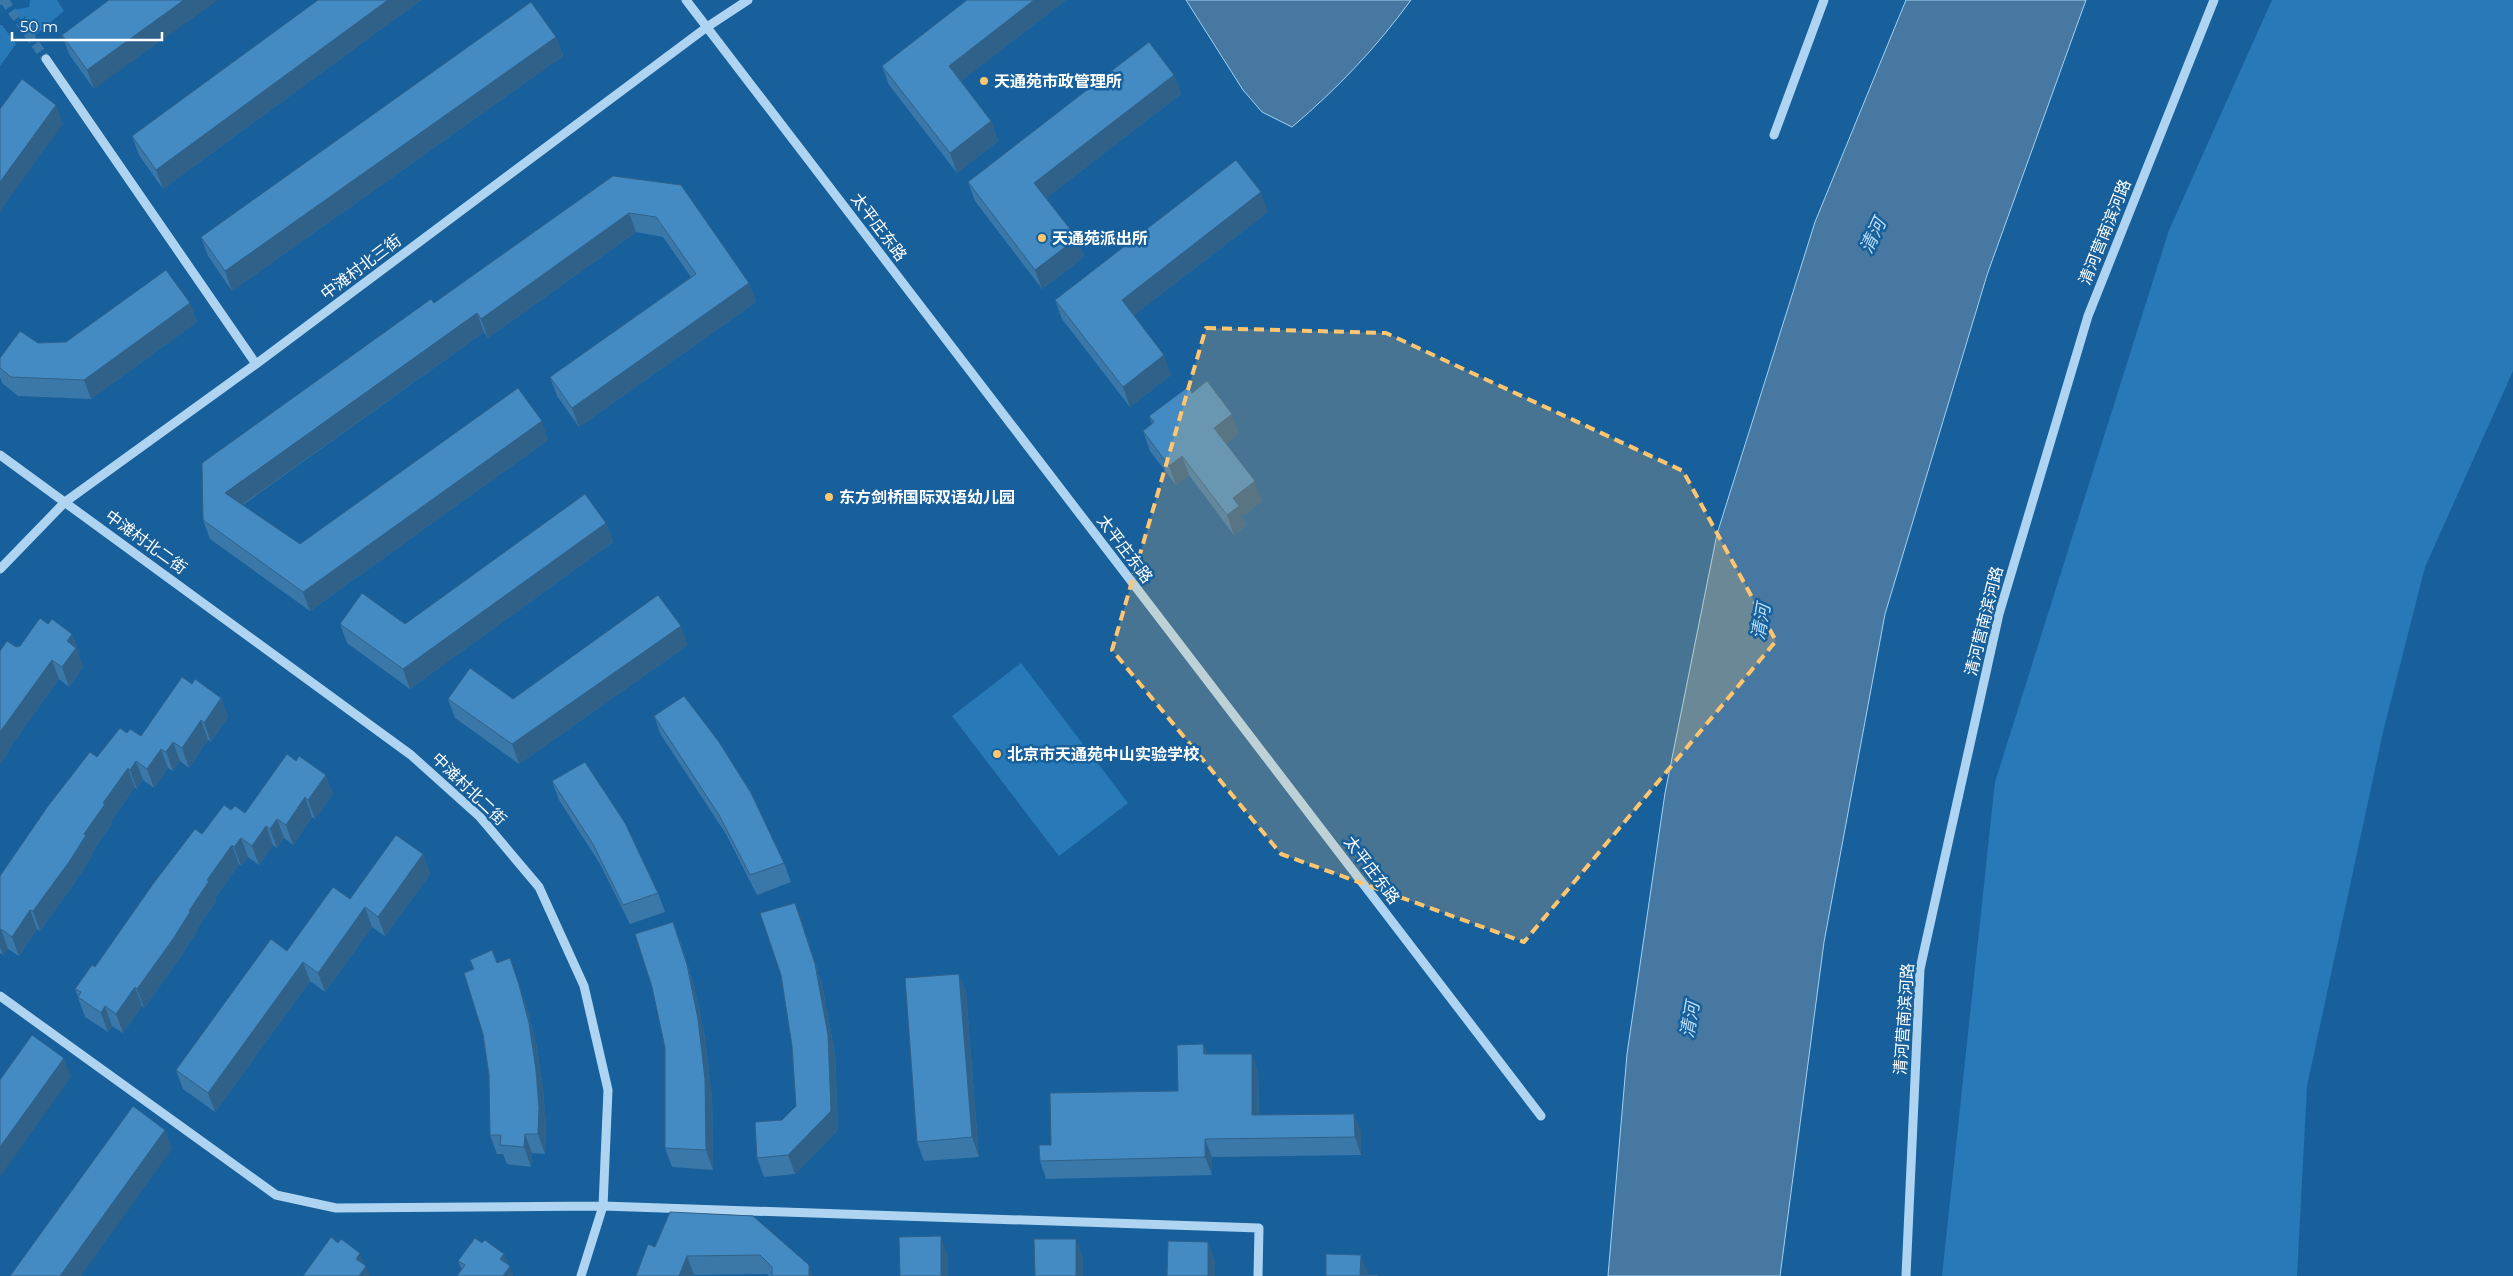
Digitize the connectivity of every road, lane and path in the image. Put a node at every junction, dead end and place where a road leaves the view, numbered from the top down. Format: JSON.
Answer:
{"nodes":[{"id":1,"x":686,"y":0,"type":"edge"},
{"id":2,"x":748,"y":0,"type":"edge"},
{"id":3,"x":1824,"y":0,"type":"edge"},
{"id":4,"x":2214,"y":0,"type":"edge"},
{"id":5,"x":707,"y":28,"type":"junction"},
{"id":6,"x":46,"y":59,"type":"tunnel mouth"},
{"id":7,"x":1774,"y":135,"type":"dead end"},
{"id":8,"x":256,"y":364,"type":"junction"},
{"id":9,"x":0,"y":455,"type":"edge"},
{"id":10,"x":65,"y":502,"type":"junction"},
{"id":11,"x":0,"y":568,"type":"edge"},
{"id":12,"x":0,"y":996,"type":"edge"},
{"id":13,"x":1541,"y":1116,"type":"dead end"},
{"id":14,"x":603,"y":1206,"type":"junction"},
{"id":15,"x":581,"y":1276,"type":"edge"},
{"id":16,"x":1258,"y":1276,"type":"edge"},
{"id":17,"x":1906,"y":1276,"type":"edge"}],
"edges":[{"from":1,"to":5,"type":"street","name":"太平庄东路"},
{"from":2,"to":5,"type":"street","name":"中滩村北三街"},
{"from":3,"to":7,"type":"street"},
{"from":4,"to":17,"type":"street","name":"清河营南滨河路"},
{"from":5,"to":8,"type":"street","name":"中滩村北三街"},
{"from":5,"to":13,"type":"street","name":"太平庄东路"},
{"from":6,"to":8,"type":"street"},
{"from":8,"to":10,"type":"street","name":"中滩村北三街"},
{"from":9,"to":10,"type":"street","name":"中滩村北二街"},
{"from":10,"to":11,"type":"street","name":"中滩村北三街"},
{"from":10,"to":14,"type":"street","name":"中滩村北二街"},
{"from":12,"to":14,"type":"street"},
{"from":14,"to":15,"type":"street","name":"中滩村北二街"},
{"from":14,"to":16,"type":"street"}]}
